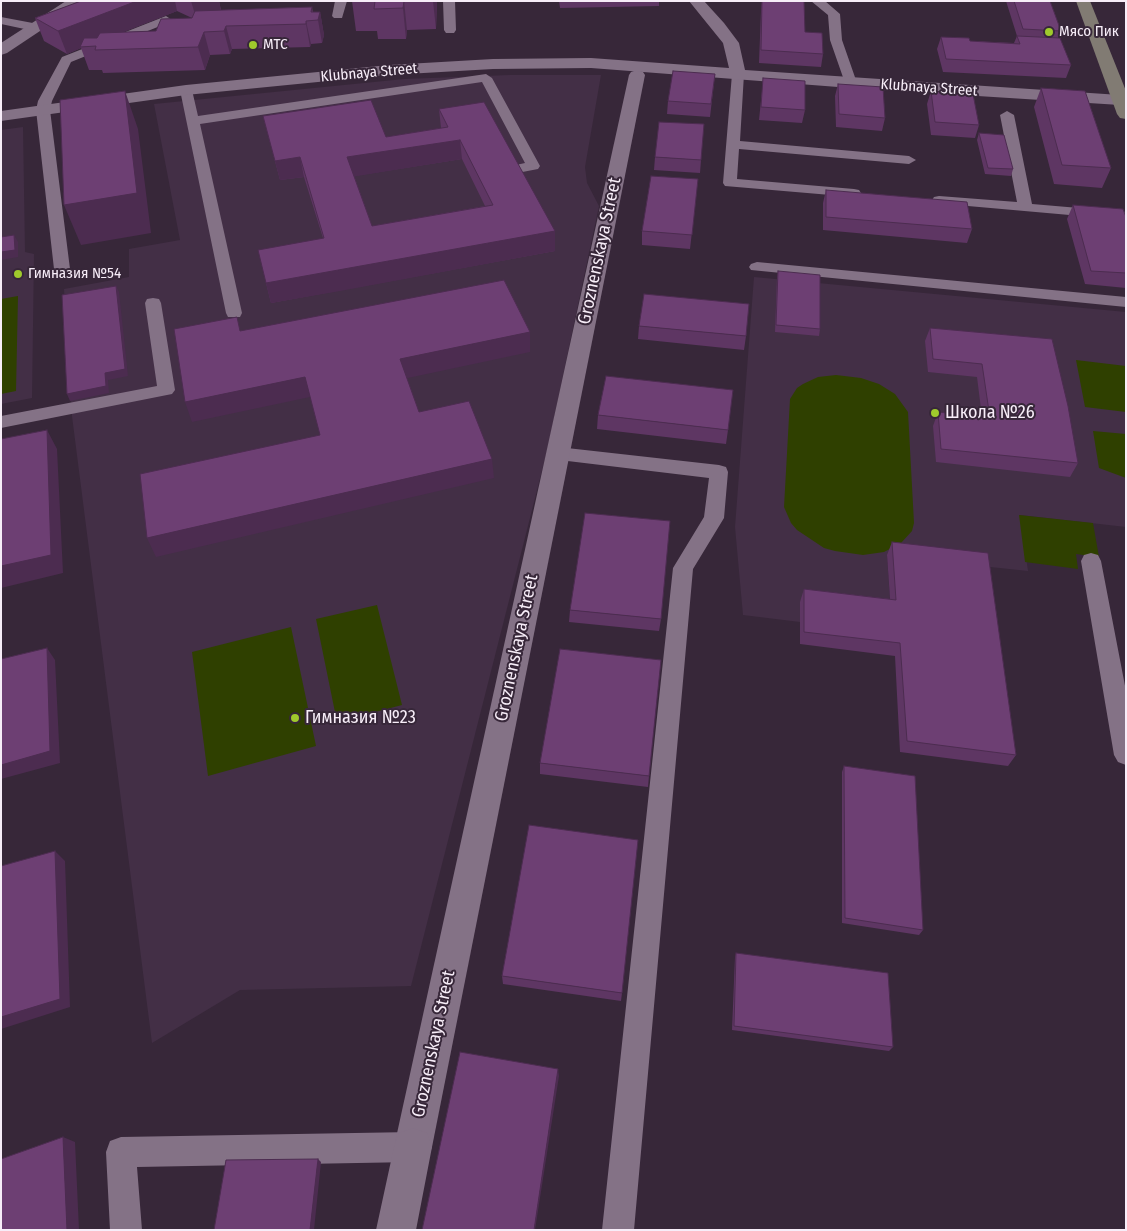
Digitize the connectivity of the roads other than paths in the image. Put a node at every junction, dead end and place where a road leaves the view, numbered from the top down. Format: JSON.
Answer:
{"nodes":[{"id":1,"x":78,"y":1,"type":"edge"},
{"id":2,"x":341,"y":1,"type":"edge"},
{"id":3,"x":449,"y":1,"type":"edge"},
{"id":4,"x":696,"y":1,"type":"edge"},
{"id":5,"x":817,"y":1,"type":"edge"},
{"id":6,"x":1083,"y":1,"type":"edge"},
{"id":7,"x":338,"y":16,"type":"dead end"},
{"id":8,"x":1,"y":20,"type":"edge"},
{"id":9,"x":166,"y":20,"type":"edge"},
{"id":10,"x":34,"y":27,"type":"junction"},
{"id":11,"x":450,"y":30,"type":"dead end"},
{"id":12,"x":1,"y":50,"type":"edge"},
{"id":13,"x":638,"y":70,"type":"junction"},
{"id":14,"x":738,"y":74,"type":"junction"},
{"id":15,"x":851,"y":83,"type":"junction"},
{"id":16,"x":186,"y":90,"type":"junction"},
{"id":17,"x":1122,"y":96,"type":"edge"},
{"id":18,"x":43,"y":110,"type":"junction"},
{"id":19,"x":1008,"y":114,"type":"dead end"},
{"id":20,"x":1,"y":116,"type":"edge"},
{"id":21,"x":194,"y":121,"type":"junction"},
{"id":22,"x":733,"y":144,"type":"junction"},
{"id":23,"x":909,"y":160,"type":"dead end"},
{"id":24,"x":512,"y":170,"type":"edge"},
{"id":25,"x":867,"y":194,"type":"edge"},
{"id":26,"x":925,"y":199,"type":"edge"},
{"id":27,"x":1025,"y":207,"type":"junction"},
{"id":28,"x":1126,"y":216,"type":"edge"},
{"id":29,"x":757,"y":267,"type":"dead end"},
{"id":30,"x":62,"y":269,"type":"dead end"},
{"id":31,"x":1126,"y":302,"type":"edge"},
{"id":32,"x":153,"y":303,"type":"dead end"},
{"id":33,"x":234,"y":313,"type":"dead end"},
{"id":34,"x":1,"y":422,"type":"edge"},
{"id":35,"x":558,"y":454,"type":"junction"},
{"id":36,"x":1091,"y":562,"type":"dead end"},
{"id":37,"x":1126,"y":756,"type":"edge"},
{"id":38,"x":413,"y":1147,"type":"junction"},
{"id":39,"x":126,"y":1230,"type":"edge"},
{"id":40,"x":396,"y":1230,"type":"edge"},
{"id":41,"x":618,"y":1230,"type":"edge"}],
"edges":[{"from":1,"to":10,"type":"street"},
{"from":2,"to":7,"type":"lane"},
{"from":3,"to":11,"type":"lane"},
{"from":4,"to":14,"type":"street"},
{"from":5,"to":15,"type":"lane"},
{"from":6,"to":17,"type":"main road"},
{"from":8,"to":10,"type":"lane"},
{"from":9,"to":18,"type":"lane"},
{"from":10,"to":12,"type":"street"},
{"from":13,"to":14,"type":"street","name":"Klubnaya Street"},
{"from":13,"to":16,"type":"street","name":"Klubnaya Street"},
{"from":13,"to":35,"type":"street","name":"Groznenskaya Street"},
{"from":14,"to":15,"type":"street","name":"Klubnaya Street"},
{"from":14,"to":22,"type":"lane"},
{"from":15,"to":17,"type":"street","name":"Klubnaya Street"},
{"from":16,"to":18,"type":"street","name":"Klubnaya Street"},
{"from":16,"to":21,"type":"lane"},
{"from":18,"to":20,"type":"street","name":"Klubnaya Street"},
{"from":18,"to":30,"type":"lane"},
{"from":19,"to":27,"type":"lane"},
{"from":21,"to":24,"type":"lane"},
{"from":21,"to":33,"type":"lane"},
{"from":22,"to":23,"type":"lane"},
{"from":22,"to":25,"type":"lane"},
{"from":26,"to":27,"type":"lane"},
{"from":27,"to":28,"type":"lane"},
{"from":29,"to":31,"type":"lane"},
{"from":32,"to":34,"type":"lane"},
{"from":35,"to":38,"type":"street","name":"Groznenskaya Street"},
{"from":35,"to":41,"type":"lane"},
{"from":36,"to":37,"type":"lane"},
{"from":38,"to":39,"type":"lane"},
{"from":38,"to":40,"type":"street","name":"Groznenskaya Street"}]}
